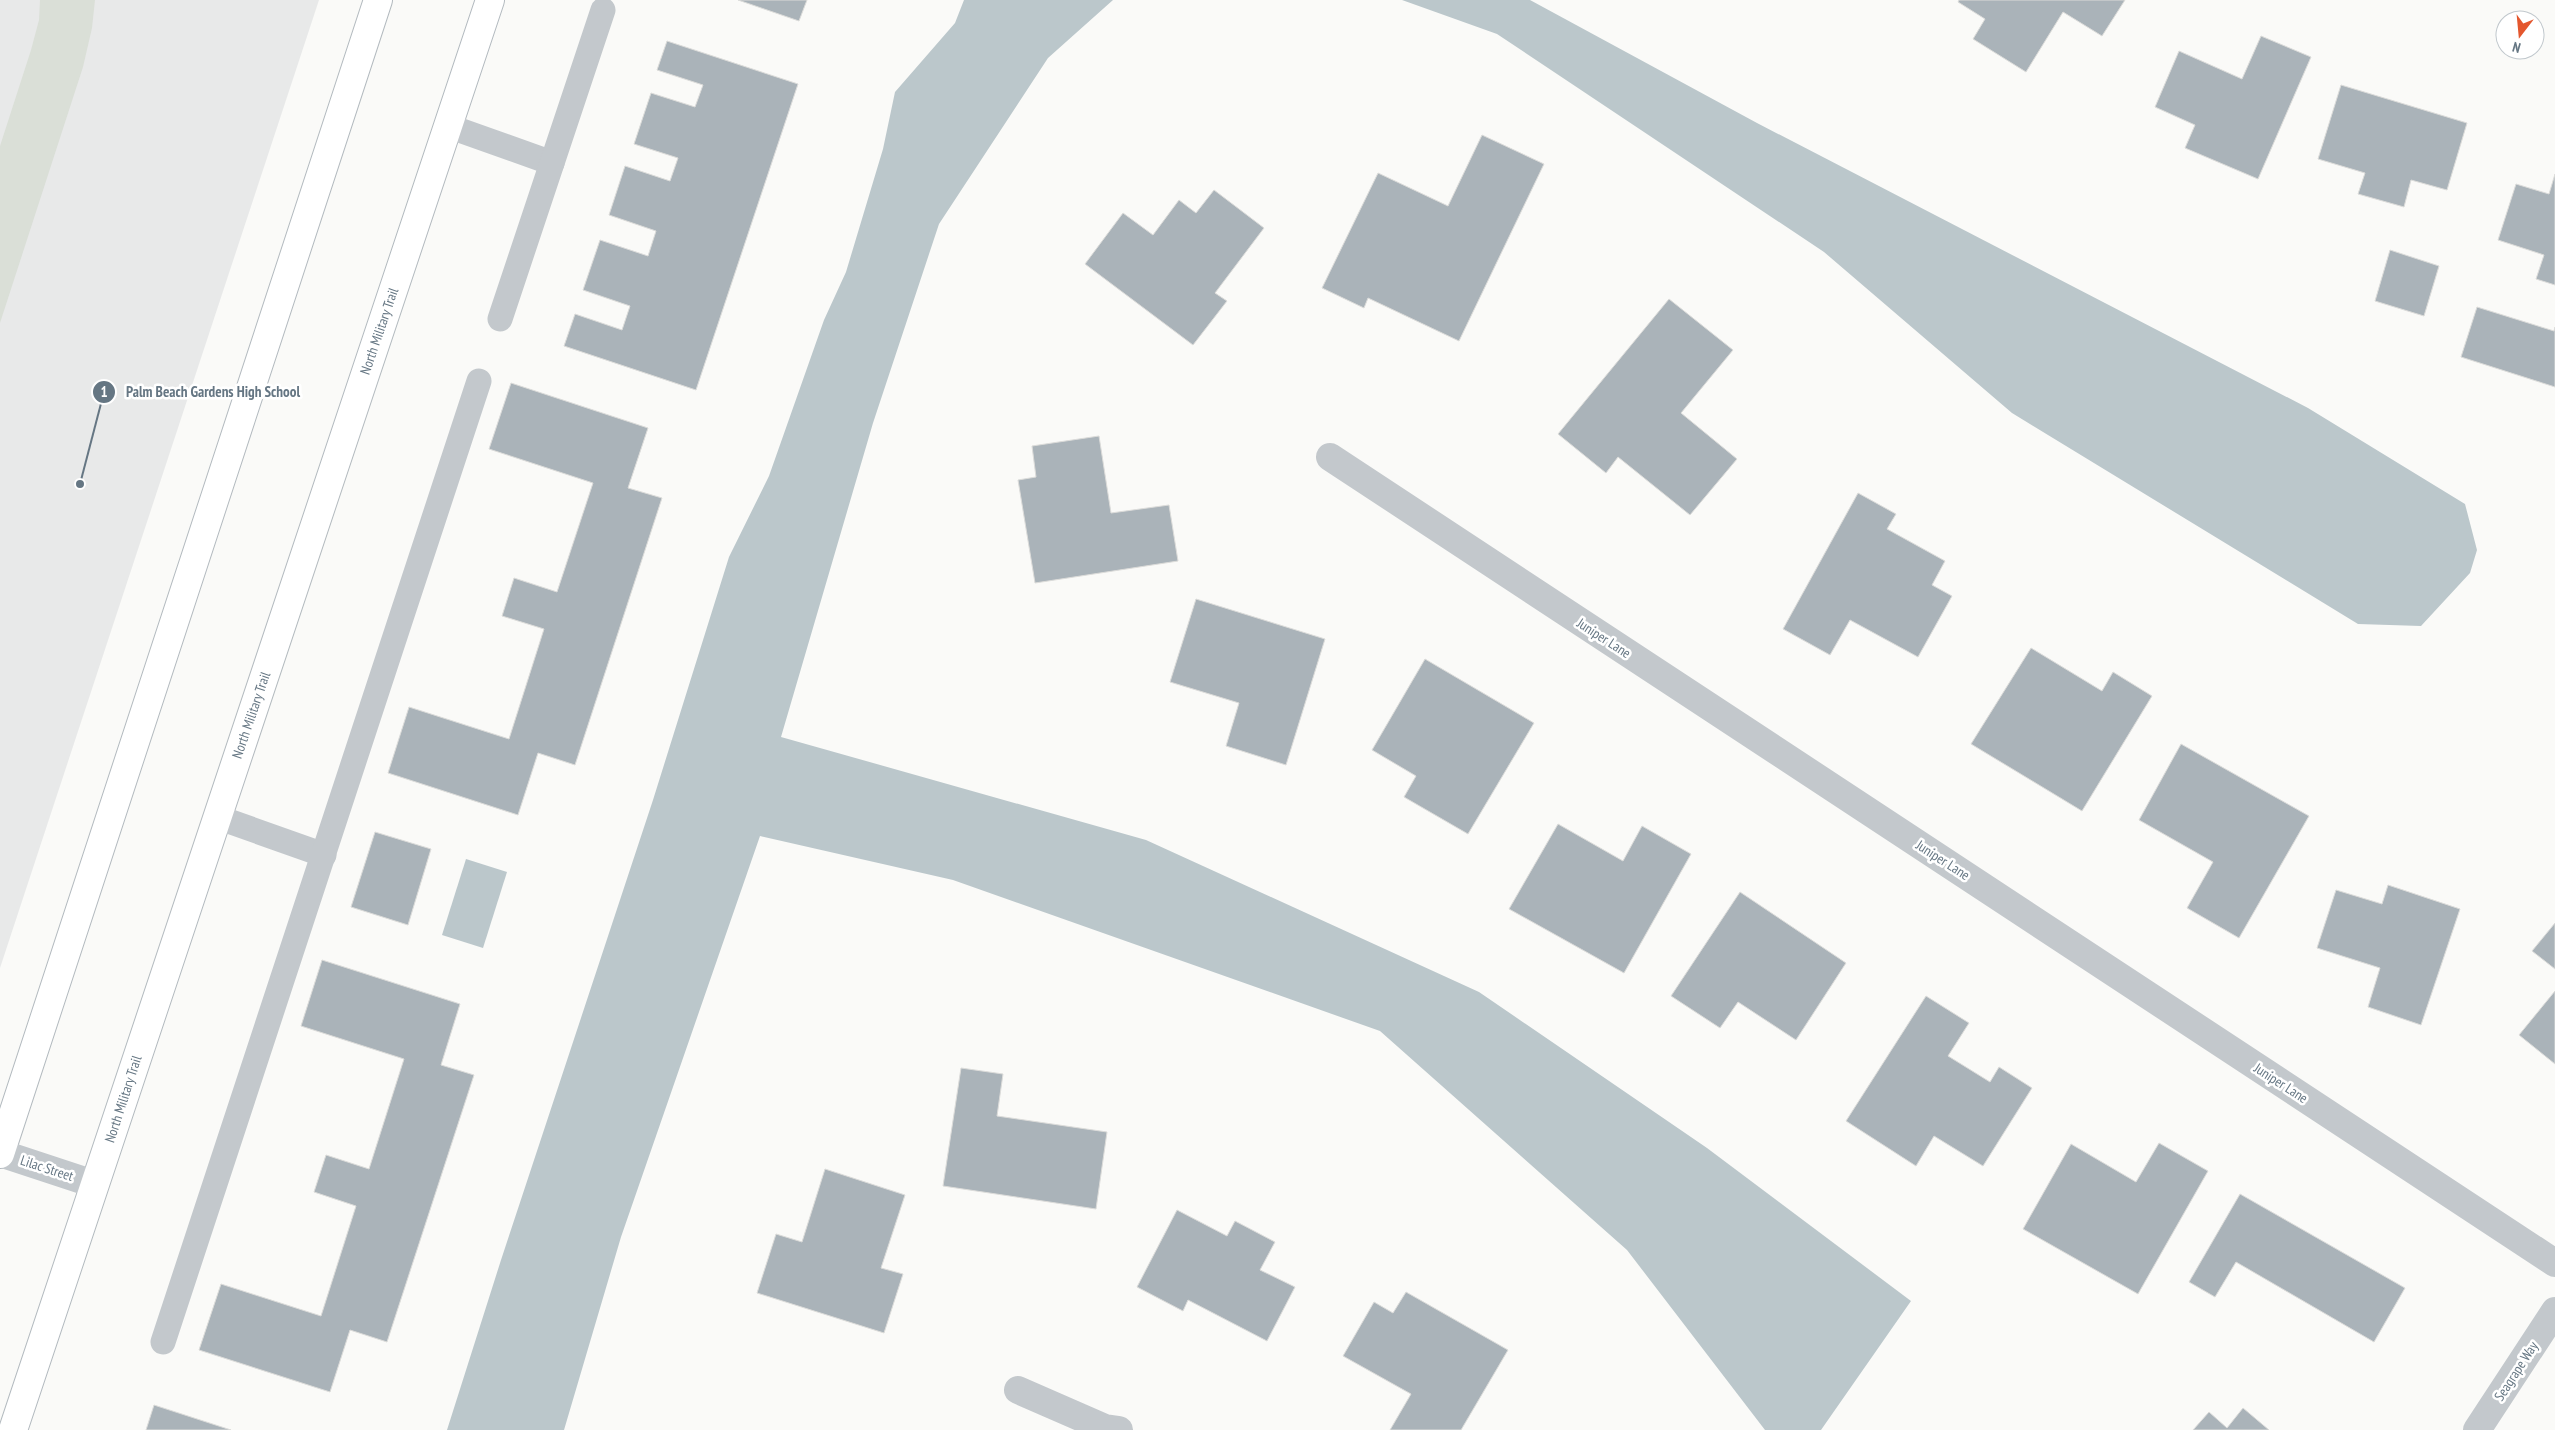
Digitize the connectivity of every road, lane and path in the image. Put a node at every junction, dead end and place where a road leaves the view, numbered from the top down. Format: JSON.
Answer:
{"nodes":[{"id":1,"x":378,"y":0,"type":"edge"},
{"id":2,"x":490,"y":0,"type":"edge"},
{"id":3,"x":603,"y":10,"type":"dead end"},
{"id":4,"x":448,"y":126,"type":"junction"},
{"id":5,"x":552,"y":163,"type":"junction"},
{"id":6,"x":500,"y":320,"type":"dead end"},
{"id":7,"x":479,"y":381,"type":"dead end"},
{"id":8,"x":1330,"y":457,"type":"dead end"},
{"id":9,"x":217,"y":816,"type":"junction"},
{"id":10,"x":324,"y":855,"type":"junction"},
{"id":11,"x":0,"y":1154,"type":"edge"},
{"id":12,"x":94,"y":1184,"type":"junction"},
{"id":13,"x":2555,"y":1263,"type":"edge"},
{"id":14,"x":2555,"y":1311,"type":"edge"},
{"id":15,"x":163,"y":1342,"type":"dead end"},
{"id":16,"x":1018,"y":1390,"type":"dead end"},
{"id":17,"x":13,"y":1430,"type":"edge"},
{"id":18,"x":1119,"y":1430,"type":"edge"},
{"id":19,"x":2477,"y":1430,"type":"edge"}],
"edges":[{"from":1,"to":11,"type":"main road"},
{"from":2,"to":4,"type":"main road","name":"North Military Trail"},
{"from":3,"to":5,"type":"lane"},
{"from":4,"to":5,"type":"lane"},
{"from":4,"to":9,"type":"main road","name":"North Military Trail"},
{"from":5,"to":6,"type":"lane"},
{"from":7,"to":10,"type":"lane"},
{"from":8,"to":13,"type":"street","name":"Juniper Lane"},
{"from":9,"to":10,"type":"lane"},
{"from":9,"to":12,"type":"main road","name":"North Military Trail"},
{"from":10,"to":15,"type":"lane"},
{"from":11,"to":12,"type":"street","name":"Lilac Street"},
{"from":12,"to":17,"type":"main road","name":"North Military Trail"},
{"from":14,"to":19,"type":"street","name":"Seagrape Way"},
{"from":16,"to":18,"type":"street"}]}
